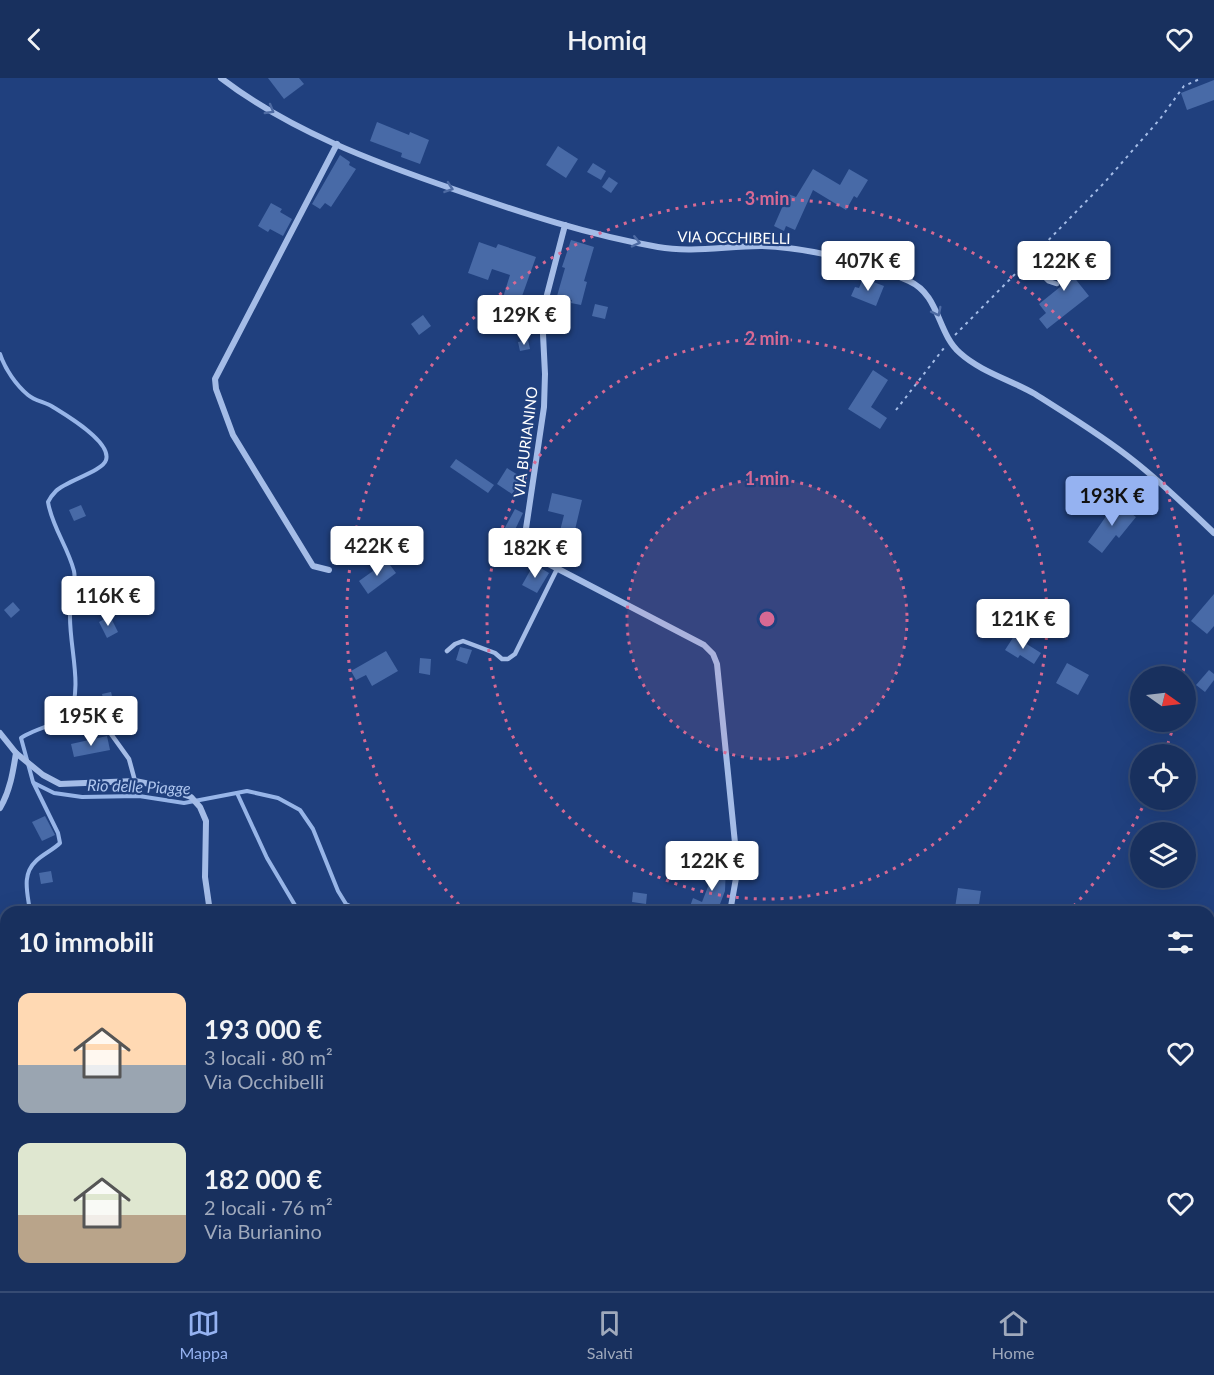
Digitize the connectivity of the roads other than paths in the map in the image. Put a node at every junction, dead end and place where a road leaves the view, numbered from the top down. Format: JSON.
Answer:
{"nodes":[{"id":1,"x":221,"y":78,"type":"edge"},
{"id":2,"x":337,"y":144,"type":"junction"},
{"id":3,"x":564,"y":225,"type":"junction"},
{"id":4,"x":1028,"y":261,"type":"road end"},
{"id":5,"x":1056,"y":284,"type":"dead end"},
{"id":6,"x":1214,"y":533,"type":"edge"},
{"id":7,"x":558,"y":567,"type":"junction"},
{"id":8,"x":329,"y":570,"type":"dead end"},
{"id":9,"x":447,"y":651,"type":"dead end"},
{"id":10,"x":93,"y":726,"type":"dead end"},
{"id":11,"x":0,"y":733,"type":"edge"},
{"id":12,"x":16,"y":753,"type":"junction"},
{"id":13,"x":135,"y":781,"type":"junction"},
{"id":14,"x":0,"y":807,"type":"edge"},
{"id":15,"x":209,"y":906,"type":"edge"},
{"id":16,"x":731,"y":906,"type":"edge"}],
"edges":[{"from":1,"to":2,"type":"street","name":"VIA OCCHIBELLI","one_way":true},
{"from":2,"to":3,"type":"street","name":"VIA OCCHIBELLI","one_way":true},
{"from":2,"to":8,"type":"street"},
{"from":3,"to":6,"type":"street","name":"VIA OCCHIBELLI","one_way":true},
{"from":3,"to":7,"type":"street","name":"VIA BURIANINO"},
{"from":4,"to":5,"type":"lane"},
{"from":7,"to":9,"type":"lane"},
{"from":7,"to":16,"type":"street","name":"VIA BURIANINO"},
{"from":10,"to":13,"type":"lane"},
{"from":11,"to":12,"type":"street"},
{"from":12,"to":13,"type":"street"},
{"from":12,"to":14,"type":"street"},
{"from":13,"to":15,"type":"street"}]}
